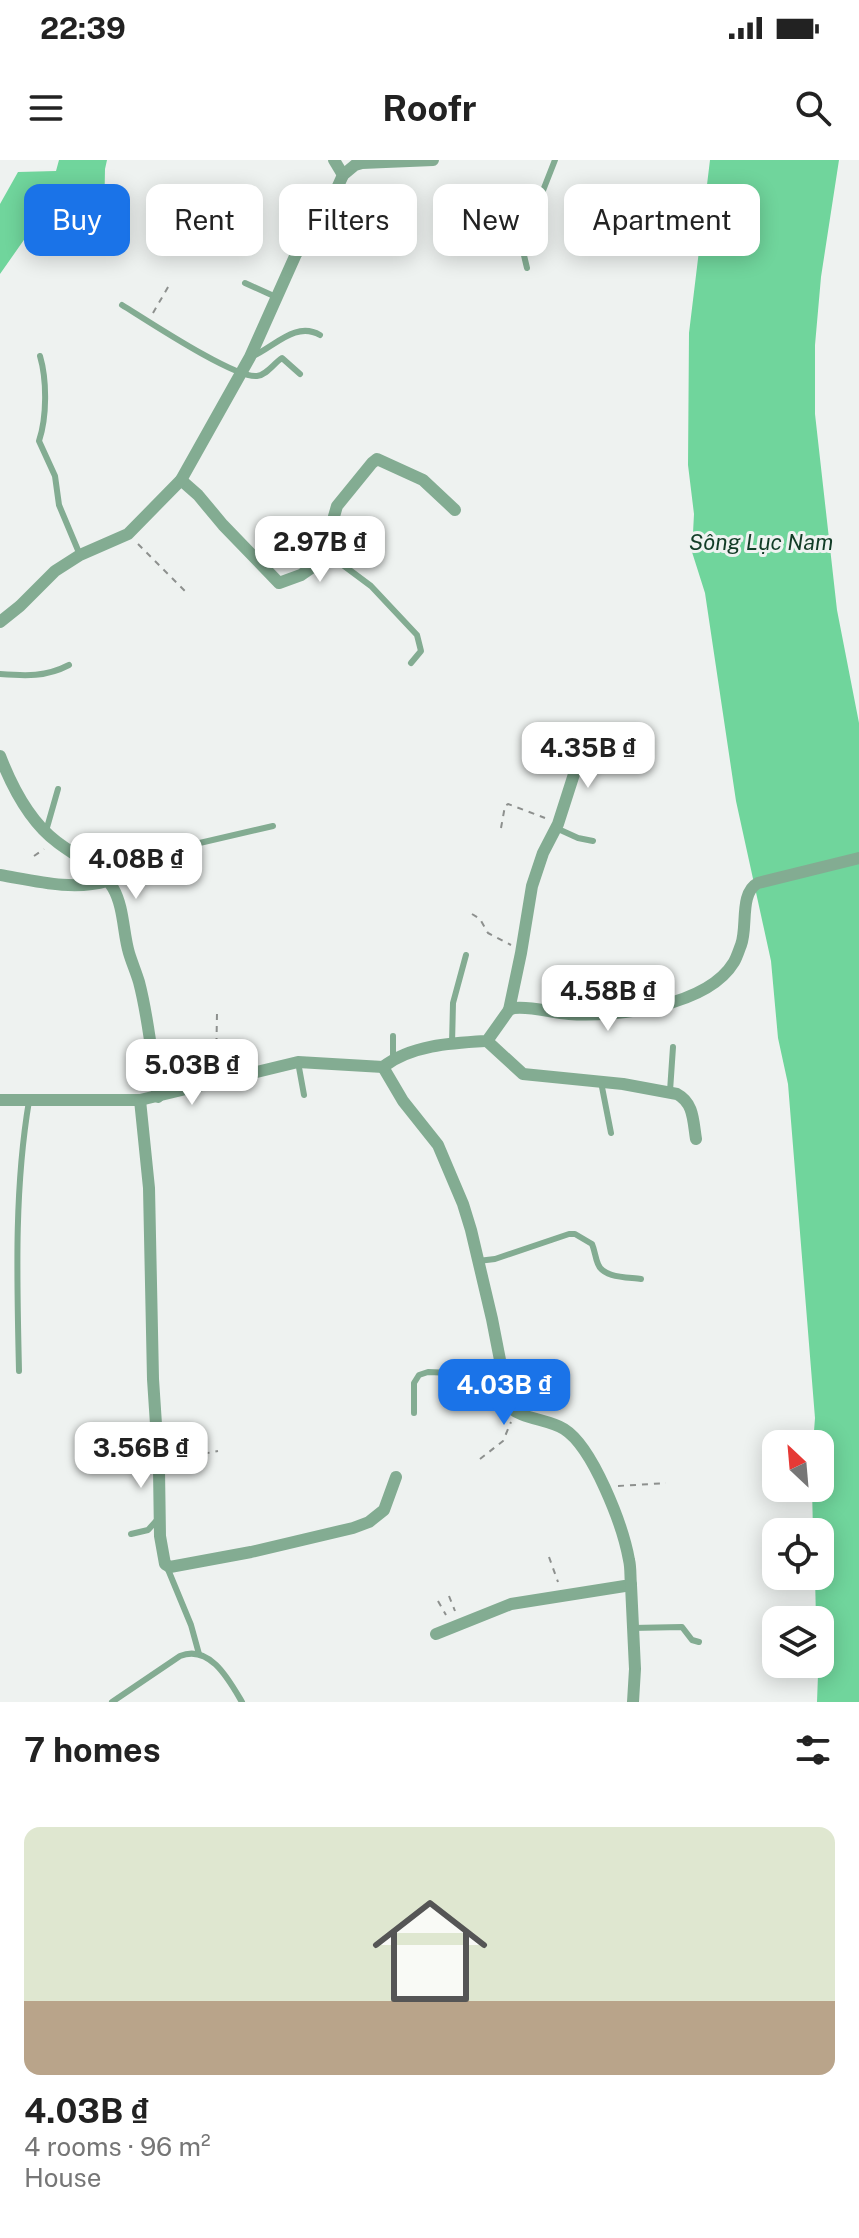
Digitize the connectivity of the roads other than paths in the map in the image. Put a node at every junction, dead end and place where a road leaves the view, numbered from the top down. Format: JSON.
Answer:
{"nodes":[{"id":1,"x":334,"y":160,"type":"edge"},
{"id":2,"x":433,"y":160,"type":"edge"},
{"id":3,"x":555,"y":160,"type":"edge"},
{"id":4,"x":343,"y":175,"type":"junction"},
{"id":5,"x":527,"y":268,"type":"dead end"},
{"id":6,"x":245,"y":283,"type":"dead end"},
{"id":7,"x":276,"y":297,"type":"junction"},
{"id":8,"x":122,"y":305,"type":"dead end"},
{"id":9,"x":320,"y":335,"type":"dead end"},
{"id":10,"x":40,"y":356,"type":"dead end"},
{"id":11,"x":250,"y":357,"type":"junction"},
{"id":12,"x":241,"y":374,"type":"junction"},
{"id":13,"x":300,"y":374,"type":"dead end"},
{"id":14,"x":181,"y":480,"type":"junction"},
{"id":15,"x":455,"y":510,"type":"dead end"},
{"id":16,"x":324,"y":551,"type":"junction"},
{"id":17,"x":80,"y":555,"type":"junction"},
{"id":18,"x":0,"y":622,"type":"edge"},
{"id":19,"x":411,"y":663,"type":"dead end"},
{"id":20,"x":69,"y":665,"type":"dead end"},
{"id":21,"x":0,"y":674,"type":"edge"},
{"id":22,"x":583,"y":746,"type":"dead end"},
{"id":23,"x":0,"y":756,"type":"edge"},
{"id":24,"x":58,"y":789,"type":"dead end"},
{"id":25,"x":273,"y":826,"type":"dead end"},
{"id":26,"x":557,"y":826,"type":"junction"},
{"id":27,"x":46,"y":831,"type":"junction"},
{"id":28,"x":593,"y":841,"type":"dead end"},
{"id":29,"x":859,"y":858,"type":"edge"},
{"id":30,"x":0,"y":875,"type":"edge"},
{"id":31,"x":103,"y":878,"type":"junction"},
{"id":32,"x":466,"y":955,"type":"dead end"},
{"id":33,"x":509,"y":1010,"type":"junction"},
{"id":34,"x":393,"y":1036,"type":"dead end"},
{"id":35,"x":487,"y":1041,"type":"junction"},
{"id":36,"x":452,"y":1044,"type":"junction"},
{"id":37,"x":673,"y":1047,"type":"dead end"},
{"id":38,"x":298,"y":1062,"type":"junction"},
{"id":39,"x":388,"y":1064,"type":"junction"},
{"id":40,"x":601,"y":1082,"type":"junction"},
{"id":41,"x":670,"y":1091,"type":"junction"},
{"id":42,"x":304,"y":1095,"type":"dead end"},
{"id":43,"x":158,"y":1097,"type":"junction"},
{"id":44,"x":0,"y":1100,"type":"edge"},
{"id":45,"x":140,"y":1100,"type":"junction"},
{"id":46,"x":29,"y":1101,"type":"junction"},
{"id":47,"x":611,"y":1133,"type":"dead end"},
{"id":48,"x":696,"y":1139,"type":"dead end"},
{"id":49,"x":478,"y":1261,"type":"junction"},
{"id":50,"x":641,"y":1279,"type":"dead end"},
{"id":51,"x":19,"y":1371,"type":"dead end"},
{"id":52,"x":503,"y":1375,"type":"junction"},
{"id":53,"x":414,"y":1413,"type":"dead end"},
{"id":54,"x":396,"y":1477,"type":"dead end"},
{"id":55,"x":159,"y":1517,"type":"junction"},
{"id":56,"x":131,"y":1534,"type":"dead end"},
{"id":57,"x":166,"y":1566,"type":"junction"},
{"id":58,"x":631,"y":1585,"type":"junction"},
{"id":59,"x":632,"y":1628,"type":"junction"},
{"id":60,"x":436,"y":1634,"type":"dead end"},
{"id":61,"x":699,"y":1642,"type":"dead end"},
{"id":62,"x":199,"y":1654,"type":"junction"},
{"id":63,"x":112,"y":1702,"type":"edge"},
{"id":64,"x":242,"y":1702,"type":"edge"},
{"id":65,"x":633,"y":1702,"type":"edge"}],
"edges":[{"from":1,"to":4,"type":"street"},
{"from":2,"to":4,"type":"street"},
{"from":3,"to":5,"type":"lane"},
{"from":4,"to":7,"type":"street"},
{"from":6,"to":7,"type":"lane"},
{"from":7,"to":11,"type":"street"},
{"from":8,"to":12,"type":"lane"},
{"from":9,"to":11,"type":"lane"},
{"from":10,"to":17,"type":"lane"},
{"from":11,"to":12,"type":"street"},
{"from":12,"to":13,"type":"lane"},
{"from":12,"to":14,"type":"street"},
{"from":14,"to":16,"type":"street"},
{"from":14,"to":17,"type":"street"},
{"from":15,"to":16,"type":"street"},
{"from":16,"to":19,"type":"lane"},
{"from":17,"to":18,"type":"street"},
{"from":20,"to":21,"type":"lane"},
{"from":22,"to":26,"type":"street"},
{"from":23,"to":27,"type":"street"},
{"from":24,"to":27,"type":"lane"},
{"from":25,"to":31,"type":"lane"},
{"from":26,"to":28,"type":"lane"},
{"from":26,"to":33,"type":"street"},
{"from":27,"to":31,"type":"street"},
{"from":29,"to":33,"type":"street"},
{"from":30,"to":31,"type":"street"},
{"from":31,"to":43,"type":"street"},
{"from":32,"to":36,"type":"lane"},
{"from":33,"to":35,"type":"street"},
{"from":34,"to":39,"type":"lane"},
{"from":35,"to":36,"type":"street"},
{"from":35,"to":40,"type":"street"},
{"from":36,"to":39,"type":"street"},
{"from":37,"to":41,"type":"lane"},
{"from":38,"to":39,"type":"street"},
{"from":38,"to":42,"type":"lane"},
{"from":38,"to":43,"type":"street"},
{"from":39,"to":49,"type":"street"},
{"from":40,"to":41,"type":"street"},
{"from":40,"to":47,"type":"lane"},
{"from":41,"to":48,"type":"street"},
{"from":43,"to":45,"type":"street"},
{"from":44,"to":46,"type":"street"},
{"from":45,"to":46,"type":"street"},
{"from":45,"to":55,"type":"street"},
{"from":46,"to":51,"type":"lane"},
{"from":49,"to":50,"type":"lane"},
{"from":49,"to":52,"type":"street"},
{"from":52,"to":53,"type":"lane"},
{"from":52,"to":58,"type":"street"},
{"from":54,"to":57,"type":"street"},
{"from":55,"to":56,"type":"lane"},
{"from":55,"to":57,"type":"street"},
{"from":57,"to":62,"type":"lane"},
{"from":58,"to":59,"type":"street"},
{"from":58,"to":60,"type":"street"},
{"from":59,"to":61,"type":"lane"},
{"from":59,"to":65,"type":"street"},
{"from":62,"to":63,"type":"lane"},
{"from":62,"to":64,"type":"lane"}]}
